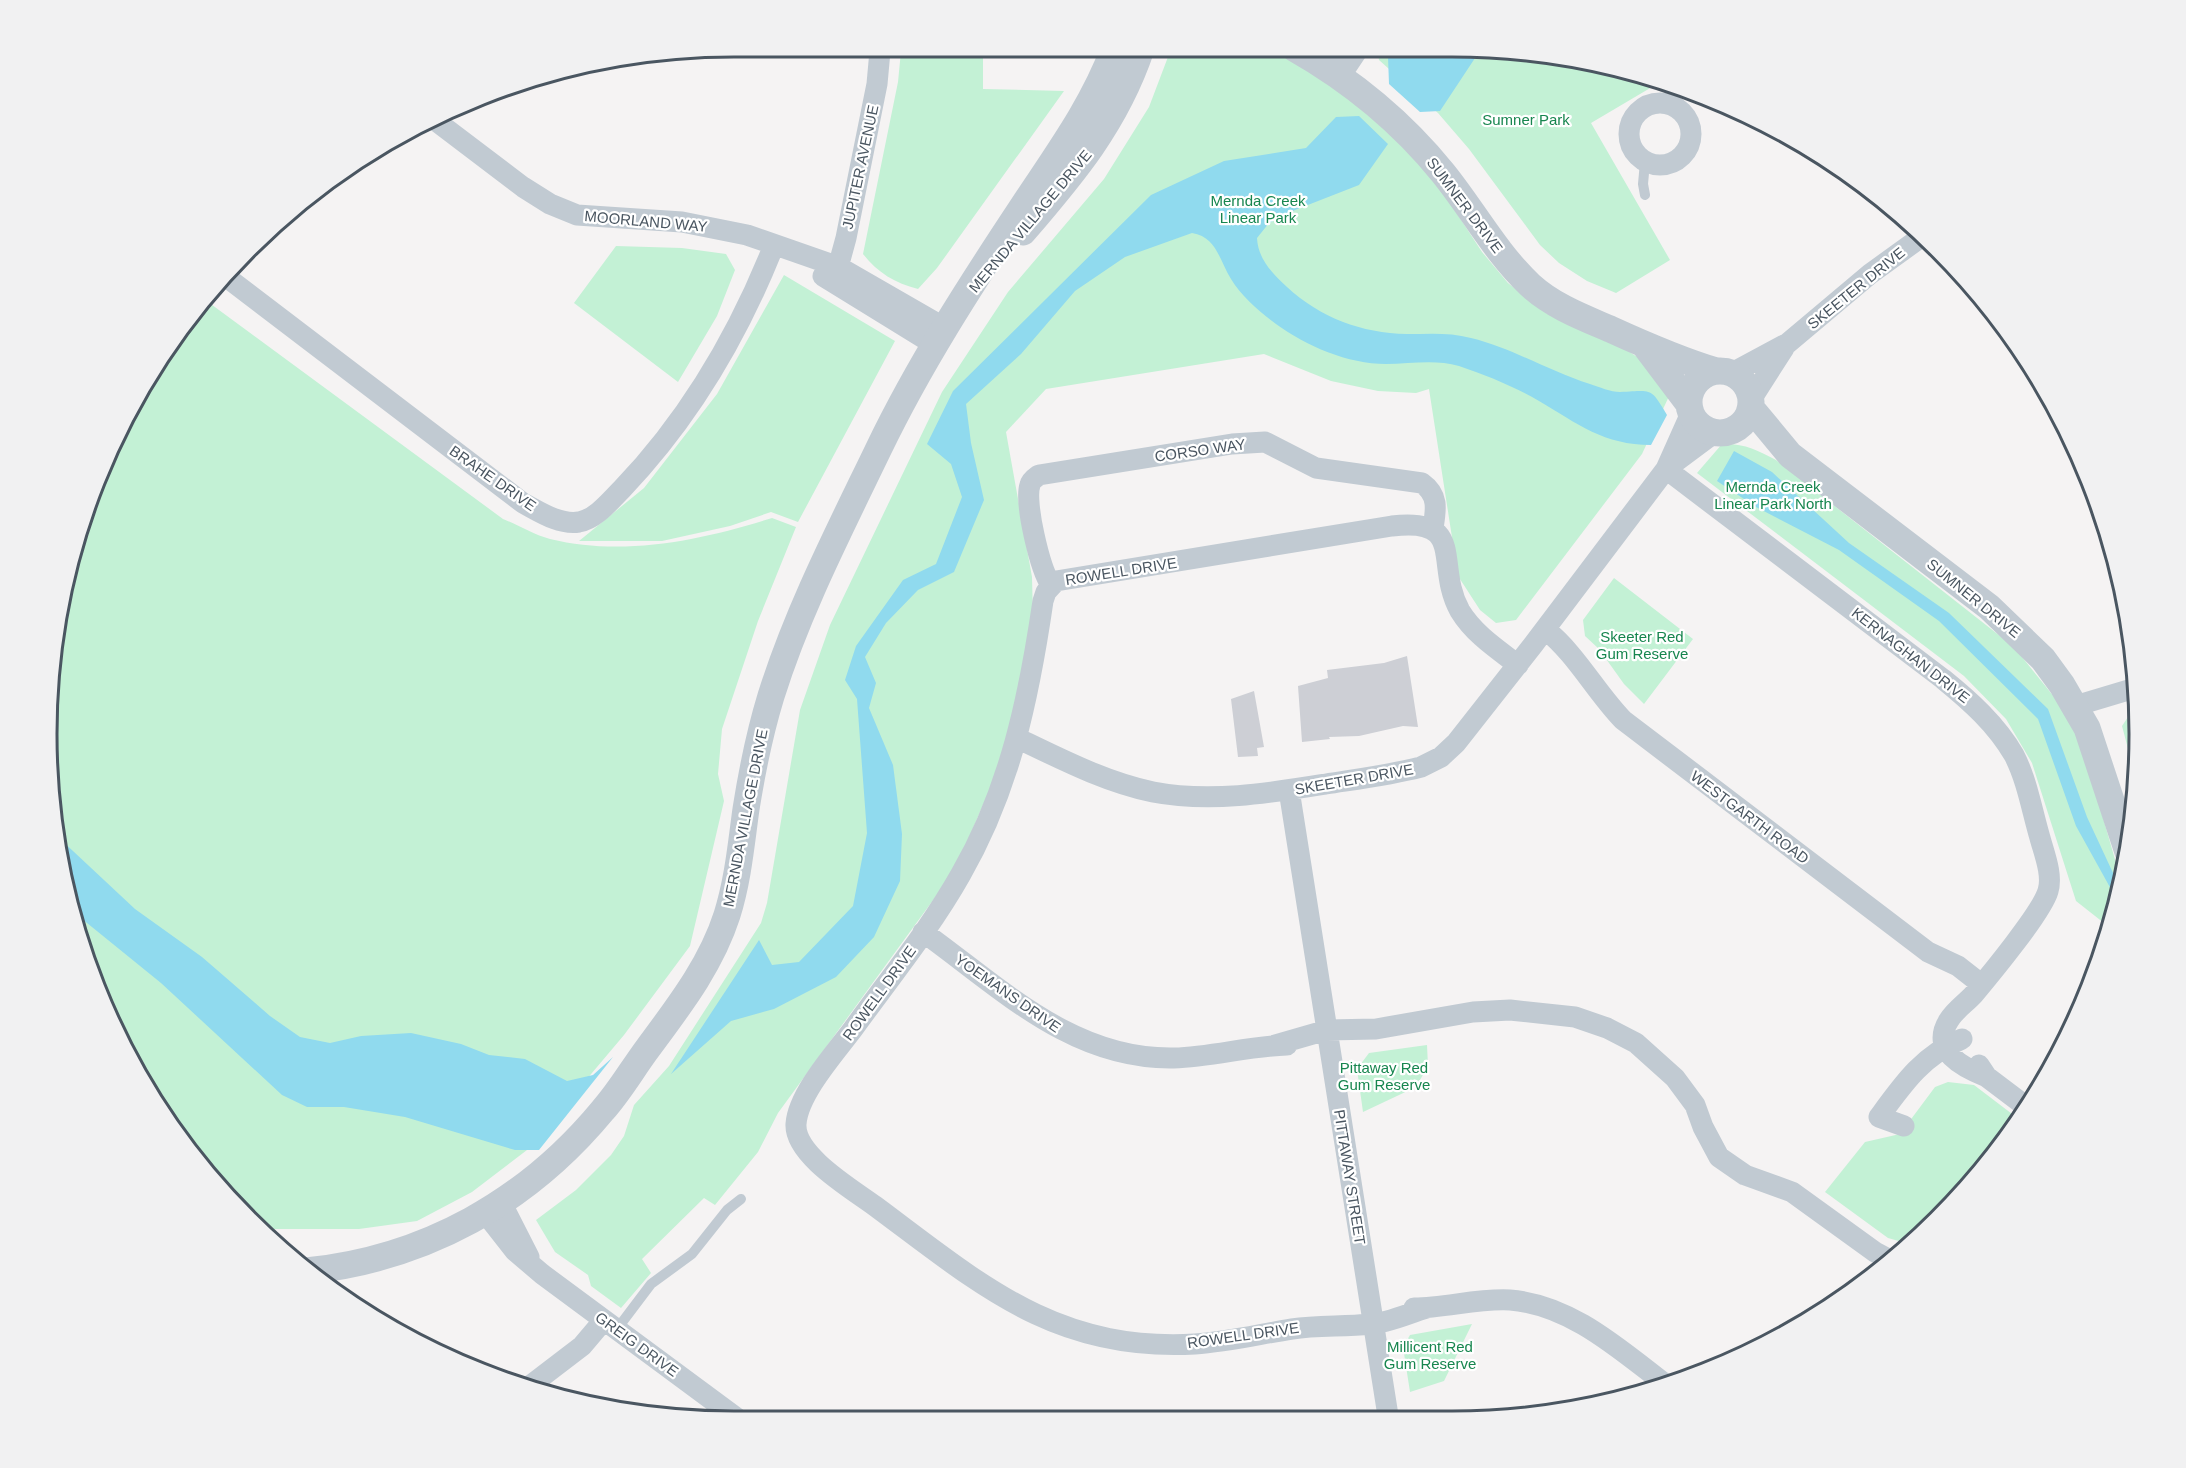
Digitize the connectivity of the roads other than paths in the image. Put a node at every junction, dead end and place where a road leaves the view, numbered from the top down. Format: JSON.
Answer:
{"nodes":[{"id":1,"x":879,"y":57,"type":"edge"},
{"id":2,"x":1110,"y":57,"type":"edge"},
{"id":3,"x":1138,"y":57,"type":"edge"},
{"id":4,"x":1309,"y":57,"type":"edge"},
{"id":5,"x":1349,"y":57,"type":"edge"},
{"id":6,"x":1338,"y":74,"type":"junction"},
{"id":7,"x":1671,"y":93,"type":"edge"},
{"id":8,"x":1657,"y":102,"type":"junction"},
{"id":9,"x":1692,"y":102,"type":"edge"},
{"id":10,"x":1688,"y":120,"type":"junction"},
{"id":11,"x":441,"y":124,"type":"edge"},
{"id":12,"x":1645,"y":162,"type":"junction"},
{"id":13,"x":1645,"y":195,"type":"dead end"},
{"id":14,"x":1916,"y":241,"type":"edge"},
{"id":15,"x":774,"y":245,"type":"junction"},
{"id":16,"x":836,"y":275,"type":"junction"},
{"id":17,"x":231,"y":281,"type":"edge"},
{"id":18,"x":967,"y":296,"type":"junction"},
{"id":19,"x":940,"y":336,"type":"junction"},
{"id":20,"x":1788,"y":343,"type":"junction"},
{"id":21,"x":1645,"y":346,"type":"junction"},
{"id":22,"x":1724,"y":372,"type":"junction"},
{"id":23,"x":1751,"y":403,"type":"junction"},
{"id":24,"x":1690,"y":408,"type":"junction"},
{"id":25,"x":1719,"y":433,"type":"junction"},
{"id":26,"x":1790,"y":455,"type":"junction"},
{"id":27,"x":1666,"y":469,"type":"junction"},
{"id":28,"x":1433,"y":528,"type":"junction"},
{"id":29,"x":1051,"y":585,"type":"junction"},
{"id":30,"x":1541,"y":635,"type":"junction"},
{"id":31,"x":1518,"y":665,"type":"junction"},
{"id":32,"x":2128,"y":691,"type":"edge"},
{"id":33,"x":2078,"y":712,"type":"junction"},
{"id":34,"x":1017,"y":738,"type":"junction"},
{"id":35,"x":1289,"y":790,"type":"junction"},
{"id":36,"x":2122,"y":831,"type":"edge"},
{"id":37,"x":923,"y":932,"type":"junction"},
{"id":38,"x":1977,"y":990,"type":"junction"},
{"id":39,"x":1328,"y":1037,"type":"junction"},
{"id":40,"x":1953,"y":1043,"type":"junction"},
{"id":41,"x":2020,"y":1102,"type":"edge"},
{"id":42,"x":1904,"y":1126,"type":"dead end"},
{"id":43,"x":741,"y":1199,"type":"dead end"},
{"id":44,"x":494,"y":1209,"type":"junction"},
{"id":45,"x":1882,"y":1256,"type":"edge"},
{"id":46,"x":319,"y":1268,"type":"edge"},
{"id":47,"x":1372,"y":1316,"type":"junction"},
{"id":48,"x":606,"y":1321,"type":"junction"},
{"id":49,"x":1658,"y":1379,"type":"edge"},
{"id":50,"x":536,"y":1381,"type":"edge"},
{"id":51,"x":727,"y":1411,"type":"edge"},
{"id":52,"x":1387,"y":1411,"type":"edge"}],
"edges":[{"from":1,"to":16,"type":"street","name":"JUPITER AVENUE"},
{"from":2,"to":18,"type":"street","name":"MERNDA VILLAGE DRIVE"},
{"from":3,"to":18,"type":"street","name":"MERNDA VILLAGE DRIVE"},
{"from":4,"to":6,"type":"street","name":"SUMNER DRIVE"},
{"from":5,"to":6,"type":"street"},
{"from":6,"to":21,"type":"street","name":"SUMNER DRIVE"},
{"from":7,"to":8,"type":"street"},
{"from":8,"to":10,"type":"street"},
{"from":8,"to":12,"type":"street"},
{"from":9,"to":10,"type":"street"},
{"from":10,"to":12,"type":"street"},
{"from":11,"to":15,"type":"street","name":"MOORLAND WAY"},
{"from":12,"to":13,"type":"lane"},
{"from":14,"to":20,"type":"street","name":"SKEETER DRIVE"},
{"from":15,"to":16,"type":"street","name":"MOORLAND WAY"},
{"from":15,"to":17,"type":"street","name":"BRAHE DRIVE"},
{"from":16,"to":19,"type":"street","name":"MOORLAND WAY"},
{"from":18,"to":19,"type":"street","name":"MERNDA VILLAGE DRIVE"},
{"from":19,"to":44,"type":"street","name":"MERNDA VILLAGE DRIVE"},
{"from":20,"to":22,"type":"street","name":"SKEETER DRIVE"},
{"from":20,"to":23,"type":"street","name":"SKEETER DRIVE"},
{"from":21,"to":22,"type":"street","name":"SUMNER DRIVE"},
{"from":21,"to":24,"type":"street","name":"SUMNER DRIVE"},
{"from":22,"to":23,"type":"street"},
{"from":22,"to":24,"type":"street"},
{"from":23,"to":25,"type":"street"},
{"from":23,"to":26,"type":"street","name":"SUMNER DRIVE"},
{"from":24,"to":25,"type":"street"},
{"from":24,"to":27,"type":"street","name":"SKEETER DRIVE"},
{"from":25,"to":26,"type":"street","name":"SUMNER DRIVE"},
{"from":25,"to":27,"type":"street","name":"SKEETER DRIVE"},
{"from":26,"to":33,"type":"street","name":"SUMNER DRIVE"},
{"from":27,"to":30,"type":"street","name":"SKEETER DRIVE"},
{"from":27,"to":38,"type":"street","name":"KERNAGHAN DRIVE"},
{"from":28,"to":29,"type":"street","name":"ROWELL DRIVE"},
{"from":28,"to":29,"type":"street","name":"CORSO WAY"},
{"from":28,"to":31,"type":"street"},
{"from":29,"to":34,"type":"street","name":"ROWELL DRIVE"},
{"from":30,"to":31,"type":"street","name":"SKEETER DRIVE"},
{"from":30,"to":38,"type":"street","name":"WESTGARTH ROAD"},
{"from":31,"to":35,"type":"street","name":"SKEETER DRIVE"},
{"from":32,"to":33,"type":"street"},
{"from":33,"to":36,"type":"street","name":"SUMNER DRIVE"},
{"from":34,"to":35,"type":"street","name":"SKEETER DRIVE"},
{"from":34,"to":37,"type":"street","name":"ROWELL DRIVE"},
{"from":35,"to":39,"type":"street","name":"PITTAWAY STREET"},
{"from":37,"to":39,"type":"street","name":"YOEMANS DRIVE"},
{"from":37,"to":47,"type":"street","name":"ROWELL DRIVE"},
{"from":38,"to":40,"type":"street","name":"KERNAGHAN DRIVE"},
{"from":39,"to":45,"type":"street","name":"YOEMANS DRIVE"},
{"from":39,"to":47,"type":"street","name":"PITTAWAY STREET"},
{"from":40,"to":41,"type":"street"},
{"from":40,"to":42,"type":"street"},
{"from":43,"to":48,"type":"lane"},
{"from":44,"to":46,"type":"street","name":"MERNDA VILLAGE DRIVE"},
{"from":44,"to":48,"type":"street","name":"GREIG DRIVE"},
{"from":47,"to":49,"type":"street","name":"ROWELL DRIVE"},
{"from":47,"to":52,"type":"street","name":"PITTAWAY STREET"},
{"from":48,"to":50,"type":"street"},
{"from":48,"to":51,"type":"street","name":"GREIG DRIVE"}]}
